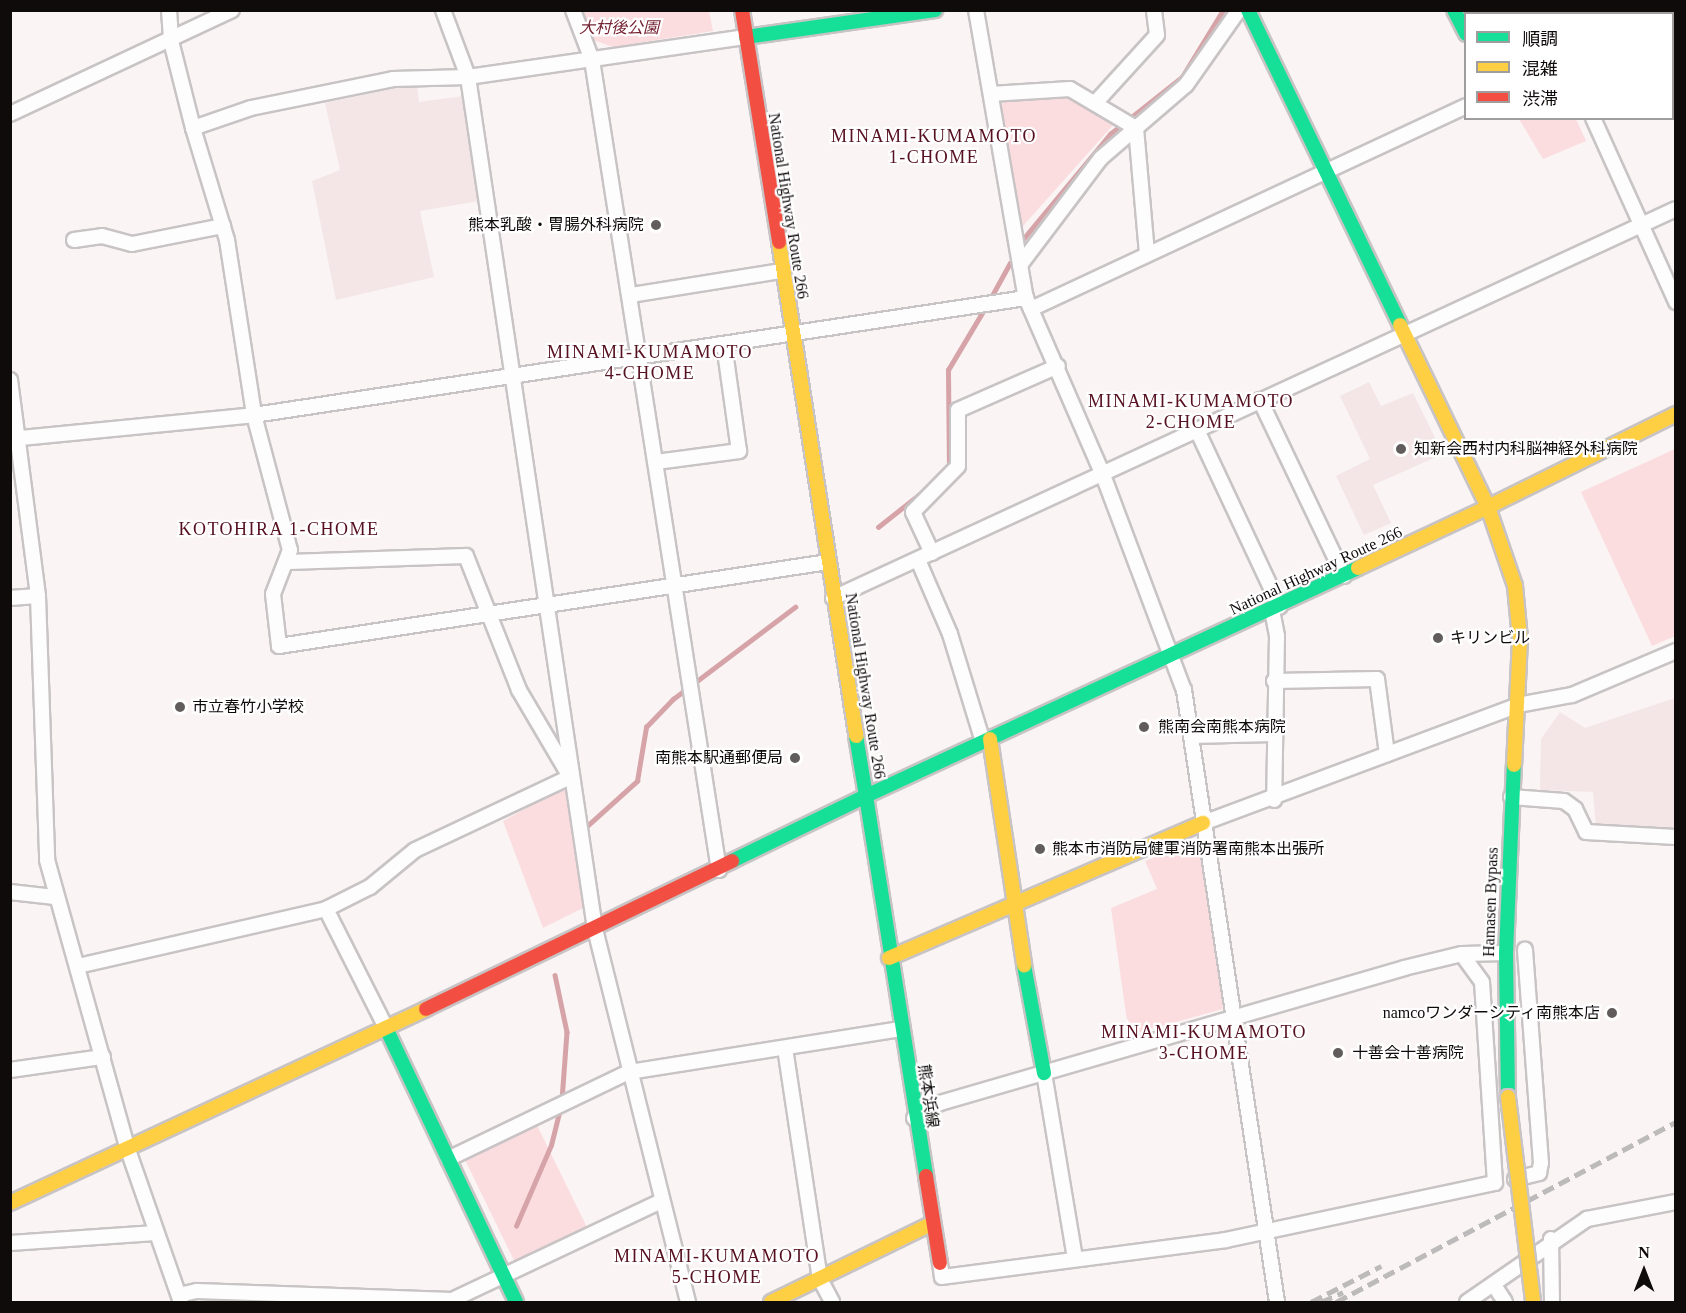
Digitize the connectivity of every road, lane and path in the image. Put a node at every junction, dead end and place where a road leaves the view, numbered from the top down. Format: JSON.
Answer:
{"nodes":[{"id":1,"x":169,"y":10,"type":"edge"},
{"id":2,"x":232,"y":10,"type":"edge"},
{"id":3,"x":443,"y":10,"type":"edge"},
{"id":4,"x":573,"y":10,"type":"edge"},
{"id":5,"x":742,"y":10,"type":"edge"},
{"id":6,"x":935,"y":10,"type":"edge"},
{"id":7,"x":976,"y":10,"type":"edge"},
{"id":8,"x":1154,"y":10,"type":"edge"},
{"id":9,"x":1239,"y":10,"type":"edge"},
{"id":10,"x":1248,"y":10,"type":"edge"},
{"id":11,"x":1454,"y":10,"type":"edge"},
{"id":12,"x":846,"y":16,"type":"edge"},
{"id":13,"x":1464,"y":30,"type":"edge"},
{"id":14,"x":746,"y":37,"type":"junction"},
{"id":15,"x":171,"y":41,"type":"junction"},
{"id":16,"x":592,"y":60,"type":"junction"},
{"id":17,"x":468,"y":77,"type":"junction"},
{"id":18,"x":991,"y":94,"type":"junction"},
{"id":19,"x":1097,"y":101,"type":"junction"},
{"id":20,"x":1464,"y":107,"type":"edge"},
{"id":21,"x":10,"y":114,"type":"edge"},
{"id":22,"x":1594,"y":120,"type":"edge"},
{"id":23,"x":193,"y":128,"type":"junction"},
{"id":24,"x":1136,"y":128,"type":"junction"},
{"id":25,"x":1328,"y":170,"type":"junction"},
{"id":26,"x":1676,"y":209,"type":"edge"},
{"id":27,"x":1642,"y":224,"type":"junction"},
{"id":28,"x":223,"y":226,"type":"junction"},
{"id":29,"x":74,"y":240,"type":"dead end"},
{"id":30,"x":1147,"y":255,"type":"junction"},
{"id":31,"x":1020,"y":265,"type":"junction"},
{"id":32,"x":781,"y":271,"type":"junction"},
{"id":33,"x":631,"y":295,"type":"junction"},
{"id":34,"x":1676,"y":302,"type":"edge"},
{"id":35,"x":1028,"y":304,"type":"junction"},
{"id":36,"x":1406,"y":331,"type":"junction"},
{"id":37,"x":791,"y":334,"type":"junction"},
{"id":38,"x":724,"y":345,"type":"junction"},
{"id":39,"x":640,"y":358,"type":"junction"},
{"id":40,"x":1058,"y":366,"type":"junction"},
{"id":41,"x":508,"y":377,"type":"junction"},
{"id":42,"x":10,"y":380,"type":"edge"},
{"id":43,"x":1260,"y":400,"type":"junction"},
{"id":44,"x":1676,"y":414,"type":"edge"},
{"id":45,"x":254,"y":415,"type":"junction"},
{"id":46,"x":1197,"y":430,"type":"junction"},
{"id":47,"x":15,"y":439,"type":"edge"},
{"id":48,"x":656,"y":462,"type":"junction"},
{"id":49,"x":1103,"y":475,"type":"junction"},
{"id":50,"x":1488,"y":507,"type":"junction"},
{"id":51,"x":932,"y":553,"type":"junction"},
{"id":52,"x":918,"y":560,"type":"junction"},
{"id":53,"x":288,"y":562,"type":"junction"},
{"id":54,"x":828,"y":562,"type":"junction"},
{"id":55,"x":1344,"y":576,"type":"junction"},
{"id":56,"x":676,"y":586,"type":"junction"},
{"id":57,"x":38,"y":596,"type":"junction"},
{"id":58,"x":10,"y":598,"type":"edge"},
{"id":59,"x":833,"y":598,"type":"junction"},
{"id":60,"x":547,"y":606,"type":"junction"},
{"id":61,"x":1276,"y":609,"type":"junction"},
{"id":62,"x":492,"y":616,"type":"junction"},
{"id":63,"x":1676,"y":651,"type":"edge"},
{"id":64,"x":1175,"y":654,"type":"junction"},
{"id":65,"x":1274,"y":681,"type":"junction"},
{"id":66,"x":1518,"y":705,"type":"junction"},
{"id":67,"x":1273,"y":734,"type":"junction"},
{"id":68,"x":1191,"y":736,"type":"junction"},
{"id":69,"x":986,"y":740,"type":"junction"},
{"id":70,"x":1387,"y":754,"type":"junction"},
{"id":71,"x":570,"y":777,"type":"junction"},
{"id":72,"x":866,"y":796,"type":"junction"},
{"id":73,"x":1511,"y":797,"type":"junction"},
{"id":74,"x":1274,"y":800,"type":"junction"},
{"id":75,"x":1203,"y":823,"type":"junction"},
{"id":76,"x":1676,"y":837,"type":"edge"},
{"id":77,"x":719,"y":870,"type":"junction"},
{"id":78,"x":10,"y":892,"type":"edge"},
{"id":79,"x":54,"y":897,"type":"junction"},
{"id":80,"x":1012,"y":902,"type":"junction"},
{"id":81,"x":326,"y":909,"type":"junction"},
{"id":82,"x":595,"y":929,"type":"junction"},
{"id":83,"x":1525,"y":951,"type":"dead end"},
{"id":84,"x":1506,"y":953,"type":"junction"},
{"id":85,"x":1462,"y":954,"type":"junction"},
{"id":86,"x":890,"y":958,"type":"junction"},
{"id":87,"x":78,"y":966,"type":"junction"},
{"id":88,"x":1237,"y":1017,"type":"junction"},
{"id":89,"x":386,"y":1028,"type":"junction"},
{"id":90,"x":902,"y":1029,"type":"junction"},
{"id":91,"x":785,"y":1048,"type":"junction"},
{"id":92,"x":103,"y":1057,"type":"junction"},
{"id":93,"x":10,"y":1070,"type":"edge"},
{"id":94,"x":629,"y":1072,"type":"junction"},
{"id":95,"x":1044,"y":1073,"type":"junction"},
{"id":96,"x":914,"y":1118,"type":"junction"},
{"id":97,"x":126,"y":1147,"type":"junction"},
{"id":98,"x":448,"y":1159,"type":"junction"},
{"id":99,"x":1495,"y":1184,"type":"junction"},
{"id":100,"x":661,"y":1201,"type":"junction"},
{"id":101,"x":1676,"y":1202,"type":"edge"},
{"id":102,"x":10,"y":1203,"type":"edge"},
{"id":103,"x":931,"y":1224,"type":"junction"},
{"id":104,"x":156,"y":1233,"type":"junction"},
{"id":105,"x":1269,"y":1233,"type":"junction"},
{"id":106,"x":1551,"y":1239,"type":"junction"},
{"id":107,"x":10,"y":1243,"type":"edge"},
{"id":108,"x":1075,"y":1258,"type":"junction"},
{"id":109,"x":940,"y":1263,"type":"joint"},
{"id":110,"x":504,"y":1278,"type":"junction"},
{"id":111,"x":820,"y":1280,"type":"junction"},
{"id":112,"x":1494,"y":1285,"type":"junction"},
{"id":113,"x":179,"y":1299,"type":"edge"},
{"id":114,"x":302,"y":1300,"type":"edge"},
{"id":115,"x":516,"y":1302,"type":"edge"},
{"id":116,"x":688,"y":1302,"type":"edge"},
{"id":117,"x":771,"y":1302,"type":"edge"},
{"id":118,"x":832,"y":1302,"type":"edge"},
{"id":119,"x":1277,"y":1302,"type":"edge"},
{"id":120,"x":1467,"y":1302,"type":"edge"},
{"id":121,"x":1505,"y":1302,"type":"edge"},
{"id":122,"x":1533,"y":1302,"type":"edge"},
{"id":123,"x":1552,"y":1302,"type":"edge"}],
"edges":[{"from":1,"to":15,"type":"street"},
{"from":2,"to":15,"type":"street"},
{"from":3,"to":17,"type":"street"},
{"from":4,"to":16,"type":"street"},
{"from":5,"to":14,"type":"main road","name":"National Highway Route 266"},
{"from":6,"to":12,"type":"main road"},
{"from":7,"to":18,"type":"street"},
{"from":8,"to":19,"type":"street"},
{"from":9,"to":24,"type":"street"},
{"from":10,"to":25,"type":"main road","name":"Hamasen Bypass"},
{"from":11,"to":13,"type":"main road"},
{"from":12,"to":14,"type":"main road"},
{"from":14,"to":16,"type":"street"},
{"from":14,"to":32,"type":"main road","name":"National Highway Route 266"},
{"from":15,"to":21,"type":"street"},
{"from":15,"to":23,"type":"street"},
{"from":16,"to":17,"type":"street"},
{"from":16,"to":33,"type":"street"},
{"from":17,"to":23,"type":"street"},
{"from":17,"to":41,"type":"street"},
{"from":18,"to":19,"type":"street"},
{"from":18,"to":31,"type":"street"},
{"from":19,"to":24,"type":"street"},
{"from":20,"to":25,"type":"street"},
{"from":22,"to":27,"type":"street"},
{"from":23,"to":28,"type":"street"},
{"from":24,"to":30,"type":"street"},
{"from":24,"to":31,"type":"street"},
{"from":25,"to":30,"type":"street"},
{"from":25,"to":36,"type":"main road","name":"Hamasen Bypass"},
{"from":26,"to":27,"type":"street"},
{"from":27,"to":34,"type":"street"},
{"from":27,"to":36,"type":"street"},
{"from":28,"to":29,"type":"street"},
{"from":28,"to":45,"type":"street"},
{"from":30,"to":35,"type":"street"},
{"from":31,"to":35,"type":"street"},
{"from":32,"to":33,"type":"street"},
{"from":32,"to":37,"type":"main road","name":"National Highway Route 266"},
{"from":33,"to":39,"type":"street"},
{"from":35,"to":37,"type":"street"},
{"from":35,"to":40,"type":"street"},
{"from":36,"to":43,"type":"street"},
{"from":36,"to":50,"type":"main road","name":"Hamasen Bypass"},
{"from":37,"to":38,"type":"street"},
{"from":37,"to":54,"type":"main road","name":"National Highway Route 266"},
{"from":38,"to":39,"type":"street"},
{"from":38,"to":48,"type":"street"},
{"from":39,"to":41,"type":"street"},
{"from":39,"to":48,"type":"street"},
{"from":40,"to":49,"type":"street"},
{"from":40,"to":51,"type":"street"},
{"from":41,"to":45,"type":"street"},
{"from":41,"to":60,"type":"street"},
{"from":42,"to":47,"type":"street"},
{"from":43,"to":46,"type":"street"},
{"from":43,"to":55,"type":"street"},
{"from":44,"to":50,"type":"main road","name":"National Highway Route 266"},
{"from":45,"to":47,"type":"street"},
{"from":45,"to":53,"type":"street"},
{"from":46,"to":49,"type":"street"},
{"from":46,"to":61,"type":"street"},
{"from":47,"to":57,"type":"street"},
{"from":48,"to":56,"type":"street"},
{"from":49,"to":51,"type":"street"},
{"from":49,"to":64,"type":"street"},
{"from":50,"to":55,"type":"main road","name":"National Highway Route 266"},
{"from":50,"to":66,"type":"main road","name":"Hamasen Bypass"},
{"from":51,"to":52,"type":"street"},
{"from":52,"to":59,"type":"street"},
{"from":52,"to":69,"type":"street"},
{"from":53,"to":62,"type":"street"},
{"from":53,"to":62,"type":"street"},
{"from":54,"to":56,"type":"street"},
{"from":54,"to":59,"type":"main road","name":"National Highway Route 266"},
{"from":55,"to":61,"type":"main road","name":"National Highway Route 266"},
{"from":56,"to":60,"type":"street"},
{"from":56,"to":77,"type":"street"},
{"from":57,"to":58,"type":"street"},
{"from":57,"to":79,"type":"street"},
{"from":59,"to":72,"type":"main road","name":"National Highway Route 266"},
{"from":60,"to":62,"type":"street"},
{"from":60,"to":71,"type":"street"},
{"from":61,"to":64,"type":"main road","name":"National Highway Route 266"},
{"from":61,"to":65,"type":"street"},
{"from":62,"to":71,"type":"street"},
{"from":63,"to":66,"type":"street"},
{"from":64,"to":68,"type":"street"},
{"from":64,"to":69,"type":"main road","name":"National Highway Route 266"},
{"from":65,"to":67,"type":"street"},
{"from":65,"to":70,"type":"street"},
{"from":66,"to":70,"type":"street"},
{"from":66,"to":73,"type":"main road","name":"Hamasen Bypass"},
{"from":67,"to":68,"type":"street"},
{"from":67,"to":74,"type":"street"},
{"from":68,"to":75,"type":"street"},
{"from":69,"to":72,"type":"main road","name":"National Highway Route 266"},
{"from":69,"to":80,"type":"main road"},
{"from":70,"to":74,"type":"street"},
{"from":71,"to":81,"type":"street"},
{"from":71,"to":82,"type":"street"},
{"from":72,"to":77,"type":"main road"},
{"from":72,"to":86,"type":"main road","name":"熊本浜線"},
{"from":73,"to":76,"type":"street"},
{"from":73,"to":84,"type":"main road","name":"Hamasen Bypass"},
{"from":74,"to":75,"type":"street"},
{"from":75,"to":80,"type":"main road"},
{"from":75,"to":88,"type":"street"},
{"from":77,"to":82,"type":"main road"},
{"from":78,"to":79,"type":"street"},
{"from":79,"to":87,"type":"street"},
{"from":80,"to":86,"type":"main road"},
{"from":80,"to":95,"type":"main road"},
{"from":81,"to":87,"type":"street"},
{"from":81,"to":89,"type":"street"},
{"from":82,"to":89,"type":"main road"},
{"from":82,"to":94,"type":"street"},
{"from":83,"to":99,"type":"street"},
{"from":84,"to":85,"type":"street"},
{"from":84,"to":122,"type":"main road","name":"Hamasen Bypass","bridge":true},
{"from":85,"to":88,"type":"street"},
{"from":85,"to":99,"type":"street"},
{"from":86,"to":90,"type":"main road","name":"熊本浜線"},
{"from":87,"to":92,"type":"street"},
{"from":88,"to":95,"type":"street"},
{"from":88,"to":105,"type":"street"},
{"from":89,"to":97,"type":"main road"},
{"from":89,"to":98,"type":"main road"},
{"from":90,"to":91,"type":"street"},
{"from":90,"to":96,"type":"main road","name":"熊本浜線"},
{"from":91,"to":94,"type":"street"},
{"from":91,"to":111,"type":"street"},
{"from":92,"to":93,"type":"street"},
{"from":92,"to":97,"type":"street"},
{"from":94,"to":98,"type":"street"},
{"from":94,"to":100,"type":"street"},
{"from":95,"to":96,"type":"street"},
{"from":95,"to":108,"type":"street"},
{"from":96,"to":103,"type":"main road","name":"熊本浜線"},
{"from":97,"to":102,"type":"main road"},
{"from":97,"to":104,"type":"street"},
{"from":98,"to":110,"type":"main road"},
{"from":99,"to":105,"type":"street"},
{"from":100,"to":110,"type":"street"},
{"from":100,"to":116,"type":"street"},
{"from":101,"to":106,"type":"street"},
{"from":103,"to":109,"type":"main road","name":"熊本浜線"},
{"from":103,"to":111,"type":"main road"},
{"from":104,"to":107,"type":"street"},
{"from":104,"to":113,"type":"street"},
{"from":105,"to":108,"type":"street"},
{"from":105,"to":119,"type":"street"},
{"from":106,"to":112,"type":"street"},
{"from":106,"to":123,"type":"street"},
{"from":108,"to":109,"type":"street"},
{"from":110,"to":114,"type":"street"},
{"from":110,"to":115,"type":"main road"},
{"from":111,"to":117,"type":"main road"},
{"from":111,"to":118,"type":"street"},
{"from":112,"to":120,"type":"street"},
{"from":112,"to":121,"type":"street"},
{"from":113,"to":114,"type":"street"}]}
